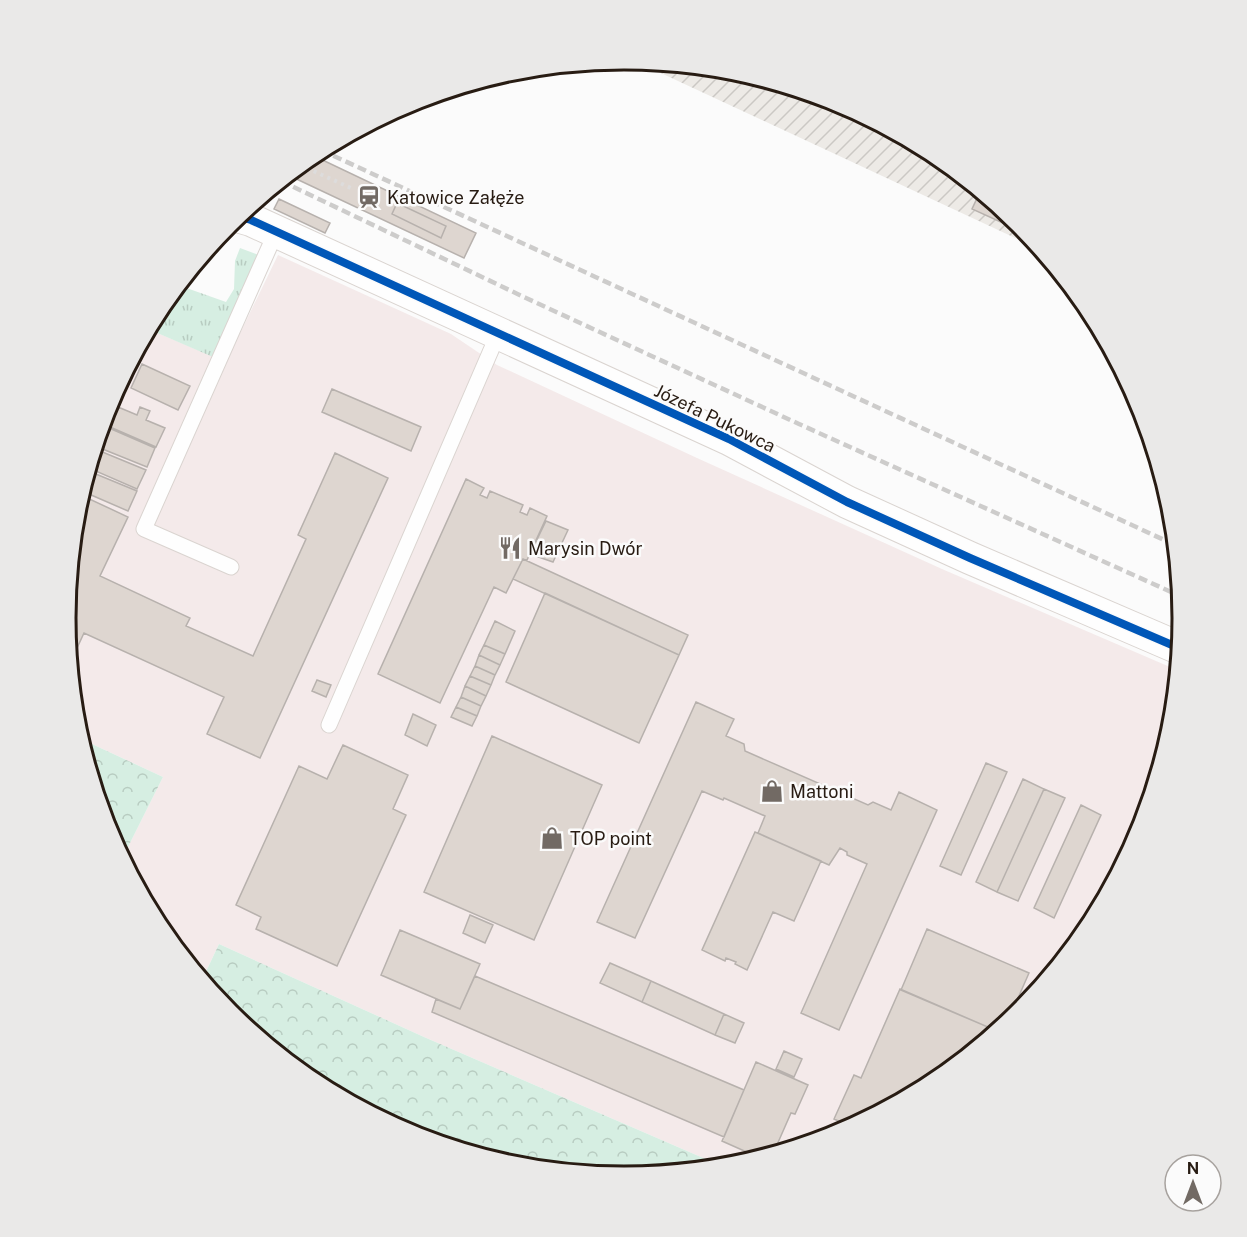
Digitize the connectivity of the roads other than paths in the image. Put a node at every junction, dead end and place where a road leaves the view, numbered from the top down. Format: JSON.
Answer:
{"nodes":[{"id":1,"x":247,"y":220,"type":"edge"},
{"id":2,"x":276,"y":232,"type":"junction"},
{"id":3,"x":498,"y":334,"type":"junction"},
{"id":4,"x":231,"y":567,"type":"dead end"},
{"id":5,"x":1171,"y":644,"type":"edge"},
{"id":6,"x":329,"y":725,"type":"dead end"}],
"edges":[{"from":1,"to":2,"type":"street","name":"Józefa Pukowca"},
{"from":2,"to":3,"type":"street","name":"Józefa Pukowca"},
{"from":2,"to":4,"type":"lane"},
{"from":3,"to":5,"type":"street","name":"Józefa Pukowca"},
{"from":3,"to":6,"type":"lane"}]}
